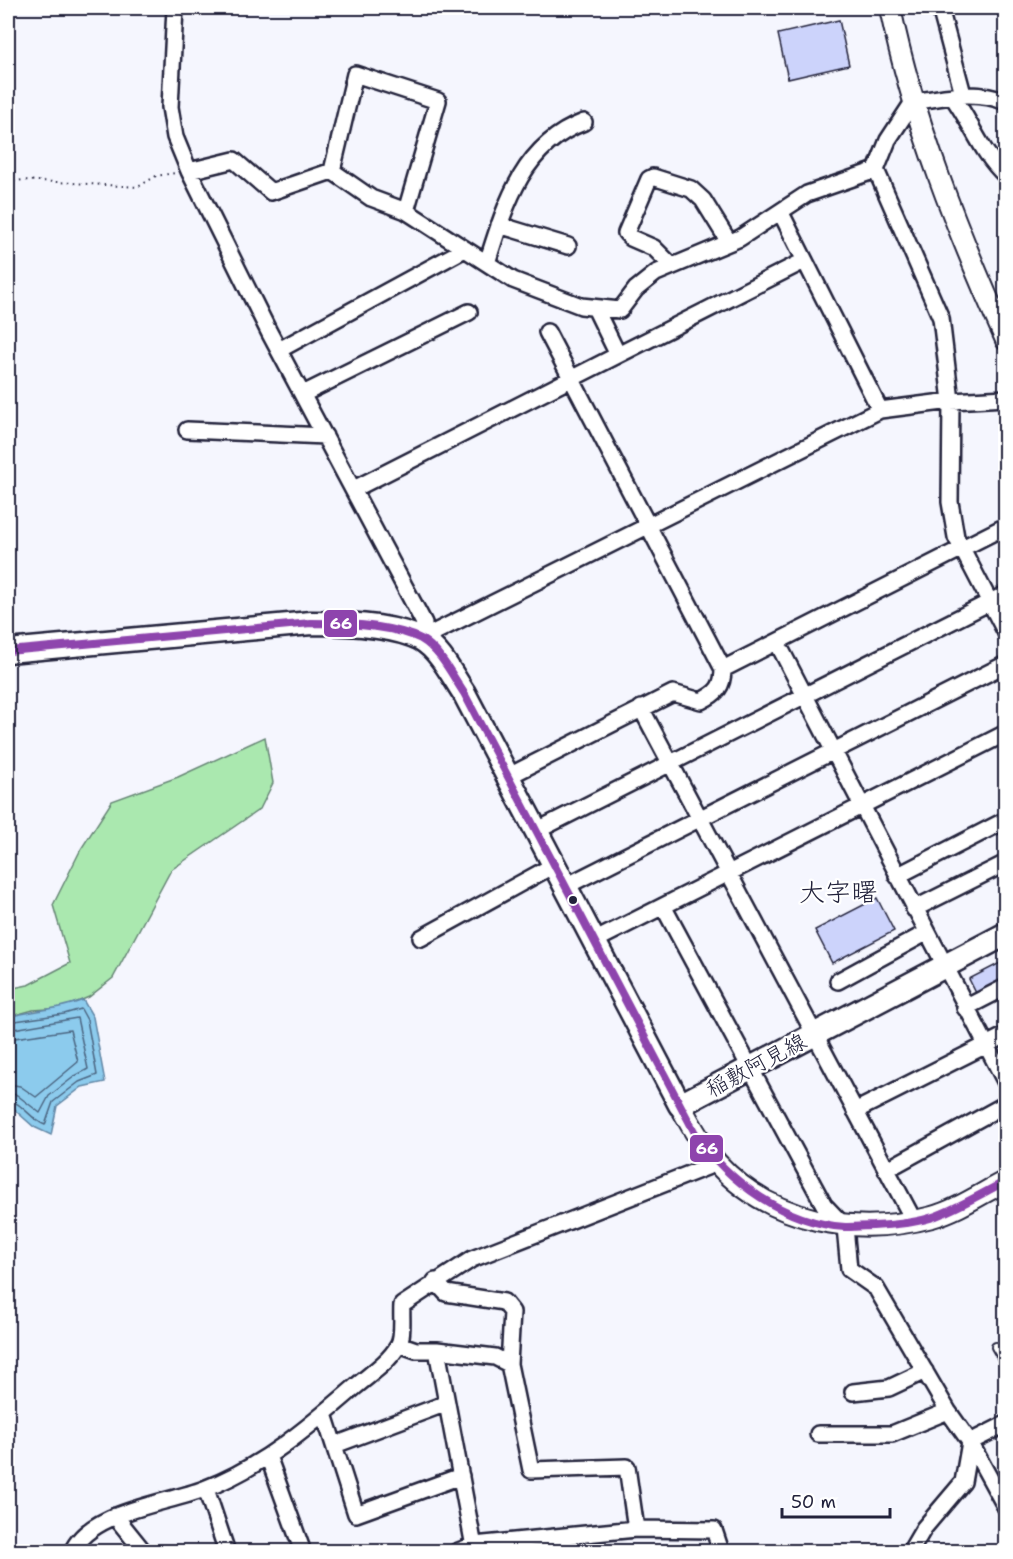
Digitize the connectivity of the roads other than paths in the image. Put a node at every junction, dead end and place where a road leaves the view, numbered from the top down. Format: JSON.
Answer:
{"nodes":[{"id":1,"x":175,"y":8,"type":"edge"},
{"id":2,"x":890,"y":8,"type":"edge"},
{"id":3,"x":940,"y":8,"type":"edge"},
{"id":4,"x":958,"y":95,"type":"junction"},
{"id":5,"x":913,"y":102,"type":"junction"},
{"id":6,"x":1005,"y":102,"type":"edge"},
{"id":7,"x":584,"y":122,"type":"dead end"},
{"id":8,"x":876,"y":170,"type":"junction"},
{"id":9,"x":189,"y":171,"type":"junction"},
{"id":10,"x":332,"y":171,"type":"junction"},
{"id":11,"x":1005,"y":176,"type":"edge"},
{"id":12,"x":406,"y":211,"type":"junction"},
{"id":13,"x":781,"y":213,"type":"junction"},
{"id":14,"x":499,"y":225,"type":"junction"},
{"id":15,"x":729,"y":242,"type":"junction"},
{"id":16,"x":568,"y":246,"type":"dead end"},
{"id":17,"x":465,"y":249,"type":"junction"},
{"id":18,"x":804,"y":261,"type":"junction"},
{"id":19,"x":487,"y":263,"type":"junction"},
{"id":20,"x":672,"y":266,"type":"junction"},
{"id":21,"x":595,"y":308,"type":"junction"},
{"id":22,"x":469,"y":312,"type":"dead end"},
{"id":23,"x":547,"y":332,"type":"dead end"},
{"id":24,"x":1005,"y":340,"type":"edge"},
{"id":25,"x":279,"y":350,"type":"junction"},
{"id":26,"x":618,"y":355,"type":"junction"},
{"id":27,"x":573,"y":378,"type":"junction"},
{"id":28,"x":303,"y":394,"type":"junction"},
{"id":29,"x":1005,"y":398,"type":"edge"},
{"id":30,"x":951,"y":401,"type":"junction"},
{"id":31,"x":880,"y":410,"type":"junction"},
{"id":32,"x":187,"y":430,"type":"dead end"},
{"id":33,"x":326,"y":436,"type":"junction"},
{"id":34,"x":354,"y":489,"type":"junction"},
{"id":35,"x":648,"y":524,"type":"junction"},
{"id":36,"x":1005,"y":526,"type":"edge"},
{"id":37,"x":961,"y":548,"type":"junction"},
{"id":38,"x":1005,"y":594,"type":"edge"},
{"id":39,"x":990,"y":602,"type":"junction"},
{"id":40,"x":1005,"y":633,"type":"edge"},
{"id":41,"x":421,"y":639,"type":"junction"},
{"id":42,"x":777,"y":642,"type":"junction"},
{"id":43,"x":8,"y":651,"type":"edge"},
{"id":44,"x":1005,"y":664,"type":"edge"},
{"id":45,"x":723,"y":669,"type":"junction"},
{"id":46,"x":803,"y":696,"type":"junction"},
{"id":47,"x":642,"y":708,"type":"junction"},
{"id":48,"x":1005,"y":733,"type":"edge"},
{"id":49,"x":832,"y":752,"type":"junction"},
{"id":50,"x":670,"y":763,"type":"junction"},
{"id":51,"x":507,"y":777,"type":"junction"},
{"id":52,"x":862,"y":806,"type":"junction"},
{"id":53,"x":700,"y":819,"type":"junction"},
{"id":54,"x":1005,"y":820,"type":"edge"},
{"id":55,"x":536,"y":831,"type":"junction"},
{"id":56,"x":1005,"y":863,"type":"edge"},
{"id":57,"x":554,"y":865,"type":"junction"},
{"id":58,"x":729,"y":873,"type":"junction"},
{"id":59,"x":897,"y":876,"type":"junction"},
{"id":60,"x":566,"y":886,"type":"junction"},
{"id":61,"x":663,"y":906,"type":"junction"},
{"id":62,"x":914,"y":909,"type":"junction"},
{"id":63,"x":926,"y":933,"type":"junction"},
{"id":64,"x":1005,"y":934,"type":"edge"},
{"id":65,"x":422,"y":938,"type":"dead end"},
{"id":66,"x":594,"y":941,"type":"junction"},
{"id":67,"x":943,"y":966,"type":"junction"},
{"id":68,"x":838,"y":981,"type":"dead end"},
{"id":69,"x":1005,"y":987,"type":"edge"},
{"id":70,"x":965,"y":1008,"type":"junction"},
{"id":71,"x":814,"y":1035,"type":"junction"},
{"id":72,"x":1005,"y":1035,"type":"edge"},
{"id":73,"x":986,"y":1046,"type":"junction"},
{"id":74,"x":750,"y":1068,"type":"junction"},
{"id":75,"x":1005,"y":1083,"type":"edge"},
{"id":76,"x":1005,"y":1104,"type":"edge"},
{"id":77,"x":680,"y":1106,"type":"junction"},
{"id":78,"x":855,"y":1111,"type":"junction"},
{"id":79,"x":717,"y":1163,"type":"junction"},
{"id":80,"x":886,"y":1170,"type":"junction"},
{"id":81,"x":1005,"y":1181,"type":"edge"},
{"id":82,"x":914,"y":1221,"type":"junction"},
{"id":83,"x":845,"y":1227,"type":"junction"},
{"id":84,"x":435,"y":1281,"type":"junction"},
{"id":85,"x":399,"y":1344,"type":"junction"},
{"id":86,"x":996,"y":1347,"type":"dead end"},
{"id":87,"x":437,"y":1350,"type":"junction"},
{"id":88,"x":509,"y":1364,"type":"junction"},
{"id":89,"x":1005,"y":1364,"type":"edge"},
{"id":90,"x":924,"y":1371,"type":"junction"},
{"id":91,"x":853,"y":1392,"type":"dead end"},
{"id":92,"x":447,"y":1403,"type":"junction"},
{"id":93,"x":948,"y":1412,"type":"junction"},
{"id":94,"x":324,"y":1414,"type":"junction"},
{"id":95,"x":1005,"y":1424,"type":"edge"},
{"id":96,"x":818,"y":1434,"type":"dead end"},
{"id":97,"x":970,"y":1442,"type":"junction"},
{"id":98,"x":335,"y":1444,"type":"junction"},
{"id":99,"x":268,"y":1456,"type":"junction"},
{"id":100,"x":461,"y":1476,"type":"junction"},
{"id":101,"x":206,"y":1489,"type":"junction"},
{"id":102,"x":1005,"y":1508,"type":"edge"},
{"id":103,"x":115,"y":1515,"type":"junction"},
{"id":104,"x":636,"y":1529,"type":"junction"},
{"id":105,"x":474,"y":1548,"type":"edge"},
{"id":106,"x":72,"y":1551,"type":"edge"},
{"id":107,"x":144,"y":1551,"type":"edge"},
{"id":108,"x":227,"y":1551,"type":"edge"},
{"id":109,"x":303,"y":1551,"type":"edge"},
{"id":110,"x":456,"y":1551,"type":"edge"},
{"id":111,"x":718,"y":1551,"type":"edge"},
{"id":112,"x":910,"y":1551,"type":"edge"}],
"edges":[{"from":1,"to":9,"type":"street"},
{"from":2,"to":5,"type":"street"},
{"from":3,"to":4,"type":"street"},
{"from":4,"to":5,"type":"street"},
{"from":4,"to":6,"type":"street"},
{"from":4,"to":11,"type":"street"},
{"from":5,"to":8,"type":"street"},
{"from":5,"to":24,"type":"street"},
{"from":7,"to":14,"type":"street"},
{"from":8,"to":13,"type":"street"},
{"from":8,"to":30,"type":"street"},
{"from":9,"to":10,"type":"street"},
{"from":9,"to":25,"type":"street"},
{"from":10,"to":12,"type":"street"},
{"from":10,"to":12,"type":"street"},
{"from":12,"to":17,"type":"street"},
{"from":13,"to":15,"type":"street"},
{"from":13,"to":18,"type":"street"},
{"from":14,"to":16,"type":"street"},
{"from":14,"to":19,"type":"street"},
{"from":15,"to":20,"type":"street"},
{"from":15,"to":20,"type":"street"},
{"from":17,"to":19,"type":"street"},
{"from":17,"to":25,"type":"street"},
{"from":18,"to":26,"type":"street"},
{"from":18,"to":31,"type":"street"},
{"from":19,"to":21,"type":"street"},
{"from":20,"to":21,"type":"street"},
{"from":21,"to":26,"type":"street"},
{"from":22,"to":28,"type":"street"},
{"from":23,"to":27,"type":"street"},
{"from":25,"to":28,"type":"street"},
{"from":26,"to":27,"type":"street"},
{"from":27,"to":34,"type":"street"},
{"from":27,"to":35,"type":"street"},
{"from":28,"to":33,"type":"street"},
{"from":29,"to":30,"type":"street"},
{"from":30,"to":31,"type":"street"},
{"from":30,"to":37,"type":"street"},
{"from":31,"to":35,"type":"street"},
{"from":32,"to":33,"type":"street"},
{"from":33,"to":34,"type":"street"},
{"from":34,"to":41,"type":"street"},
{"from":35,"to":41,"type":"street"},
{"from":35,"to":45,"type":"street"},
{"from":36,"to":37,"type":"street"},
{"from":37,"to":39,"type":"street"},
{"from":37,"to":42,"type":"street"},
{"from":38,"to":39,"type":"street"},
{"from":39,"to":40,"type":"street"},
{"from":39,"to":46,"type":"street"},
{"from":41,"to":43,"type":"main road"},
{"from":41,"to":51,"type":"main road","name":"稲敷阿見線"},
{"from":42,"to":45,"type":"street"},
{"from":42,"to":46,"type":"street"},
{"from":44,"to":49,"type":"street"},
{"from":45,"to":47,"type":"street"},
{"from":46,"to":49,"type":"street"},
{"from":46,"to":50,"type":"street"},
{"from":47,"to":50,"type":"street"},
{"from":47,"to":51,"type":"street"},
{"from":48,"to":52,"type":"street"},
{"from":49,"to":52,"type":"street"},
{"from":49,"to":53,"type":"street"},
{"from":50,"to":53,"type":"street"},
{"from":50,"to":55,"type":"street"},
{"from":51,"to":55,"type":"main road","name":"稲敷阿見線"},
{"from":52,"to":58,"type":"street"},
{"from":52,"to":59,"type":"street"},
{"from":53,"to":58,"type":"street"},
{"from":53,"to":60,"type":"street"},
{"from":54,"to":59,"type":"street"},
{"from":55,"to":57,"type":"main road","name":"稲敷阿見線"},
{"from":56,"to":62,"type":"street"},
{"from":57,"to":60,"type":"main road","name":"稲敷阿見線"},
{"from":57,"to":65,"type":"street"},
{"from":58,"to":61,"type":"street"},
{"from":58,"to":71,"type":"street"},
{"from":59,"to":62,"type":"street"},
{"from":60,"to":66,"type":"main road","name":"稲敷阿見線"},
{"from":61,"to":66,"type":"street"},
{"from":61,"to":74,"type":"street"},
{"from":62,"to":63,"type":"street"},
{"from":63,"to":67,"type":"street"},
{"from":63,"to":68,"type":"street"},
{"from":64,"to":67,"type":"main road","name":"稲敷阿見線"},
{"from":66,"to":77,"type":"main road","name":"稲敷阿見線"},
{"from":67,"to":70,"type":"street"},
{"from":67,"to":71,"type":"main road","name":"稲敷阿見線"},
{"from":69,"to":70,"type":"street"},
{"from":70,"to":73,"type":"street"},
{"from":71,"to":74,"type":"main road","name":"稲敷阿見線"},
{"from":71,"to":78,"type":"street"},
{"from":72,"to":73,"type":"street"},
{"from":73,"to":75,"type":"street"},
{"from":73,"to":78,"type":"street"},
{"from":74,"to":77,"type":"main road","name":"稲敷阿見線"},
{"from":74,"to":83,"type":"street"},
{"from":76,"to":80,"type":"street"},
{"from":77,"to":79,"type":"street"},
{"from":78,"to":80,"type":"street"},
{"from":79,"to":83,"type":"street"},
{"from":79,"to":84,"type":"street"},
{"from":80,"to":82,"type":"street"},
{"from":81,"to":82,"type":"street"},
{"from":82,"to":83,"type":"street"},
{"from":83,"to":90,"type":"street"},
{"from":84,"to":85,"type":"street"},
{"from":84,"to":88,"type":"street"},
{"from":85,"to":87,"type":"street"},
{"from":85,"to":94,"type":"street"},
{"from":86,"to":89,"type":"lane"},
{"from":87,"to":88,"type":"street"},
{"from":87,"to":92,"type":"street"},
{"from":88,"to":104,"type":"street"},
{"from":90,"to":91,"type":"street"},
{"from":90,"to":93,"type":"street"},
{"from":92,"to":98,"type":"street"},
{"from":92,"to":100,"type":"street"},
{"from":93,"to":96,"type":"street"},
{"from":93,"to":97,"type":"street"},
{"from":94,"to":98,"type":"street"},
{"from":94,"to":99,"type":"street"},
{"from":95,"to":97,"type":"street"},
{"from":97,"to":102,"type":"street"},
{"from":97,"to":112,"type":"street"},
{"from":98,"to":100,"type":"street"},
{"from":99,"to":101,"type":"street"},
{"from":99,"to":109,"type":"street"},
{"from":100,"to":105,"type":"street"},
{"from":101,"to":103,"type":"street"},
{"from":101,"to":108,"type":"street"},
{"from":103,"to":106,"type":"street"},
{"from":103,"to":107,"type":"street"},
{"from":104,"to":105,"type":"street"},
{"from":104,"to":111,"type":"street"},
{"from":105,"to":110,"type":"street"}]}
